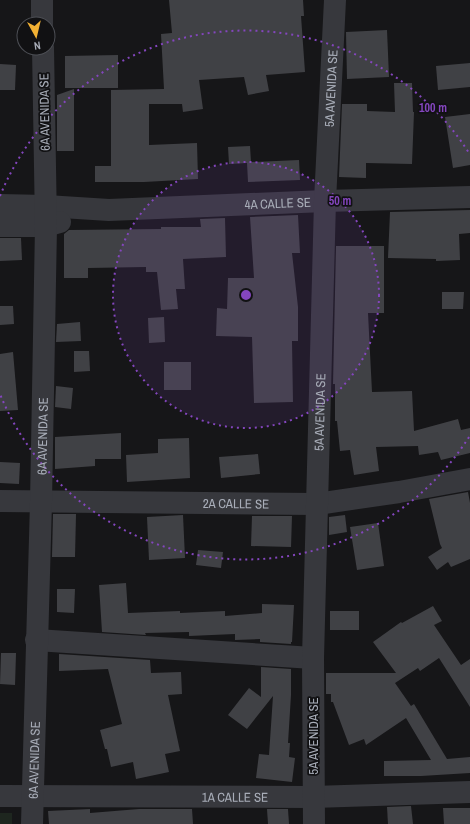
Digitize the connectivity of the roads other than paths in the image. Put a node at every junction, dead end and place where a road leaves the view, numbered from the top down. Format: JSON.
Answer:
{"nodes":[{"id":1,"x":42,"y":0,"type":"edge"},
{"id":2,"x":335,"y":0,"type":"edge"},
{"id":3,"x":42,"y":16,"type":"edge"},
{"id":4,"x":43,"y":56,"type":"edge"},
{"id":5,"x":470,"y":197,"type":"edge"},
{"id":6,"x":325,"y":201,"type":"junction"},
{"id":7,"x":0,"y":205,"type":"edge"},
{"id":8,"x":46,"y":216,"type":"junction"},
{"id":9,"x":0,"y":226,"type":"edge"},
{"id":10,"x":470,"y":479,"type":"edge"},
{"id":11,"x":0,"y":501,"type":"edge"},
{"id":12,"x":40,"y":502,"type":"junction"},
{"id":13,"x":317,"y":504,"type":"junction"},
{"id":14,"x":36,"y":640,"type":"junction"},
{"id":15,"x":313,"y":658,"type":"junction"},
{"id":16,"x":470,"y":792,"type":"edge"},
{"id":17,"x":32,"y":795,"type":"junction"},
{"id":18,"x":0,"y":796,"type":"edge"},
{"id":19,"x":313,"y":797,"type":"junction"},
{"id":20,"x":32,"y":824,"type":"edge"},
{"id":21,"x":314,"y":824,"type":"edge"}],
"edges":[{"from":1,"to":3,"type":"street"},
{"from":2,"to":6,"type":"street","name":"5A AVENIDA SE"},
{"from":4,"to":8,"type":"street","name":"6A AVENIDA SE"},
{"from":5,"to":6,"type":"street","name":"4A CALLE SE"},
{"from":6,"to":8,"type":"street","name":"4A CALLE SE"},
{"from":6,"to":13,"type":"street","name":"5A AVENIDA SE"},
{"from":7,"to":8,"type":"street","name":"4A CALLE SE"},
{"from":8,"to":9,"type":"street","name":"4A CALLE SE"},
{"from":8,"to":12,"type":"street","name":"6A AVENIDA SE"},
{"from":10,"to":13,"type":"street","name":"2A CALLE SE"},
{"from":11,"to":12,"type":"street","name":"2A CALLE SE"},
{"from":12,"to":13,"type":"street","name":"2A CALLE SE"},
{"from":12,"to":14,"type":"street","name":"6A AVENIDA SE"},
{"from":13,"to":15,"type":"street","name":"5A AVENIDA SE"},
{"from":14,"to":15,"type":"street"},
{"from":14,"to":17,"type":"street","name":"6A AVENIDA SE"},
{"from":15,"to":19,"type":"street","name":"5A AVENIDA SE"},
{"from":16,"to":19,"type":"street","name":"1A CALLE SE"},
{"from":17,"to":18,"type":"street","name":"1A CALLE SE"},
{"from":17,"to":19,"type":"street","name":"1A CALLE SE"},
{"from":17,"to":20,"type":"street","name":"6A AVENIDA SE"},
{"from":19,"to":21,"type":"street","name":"5A AVENIDA SE"}]}
